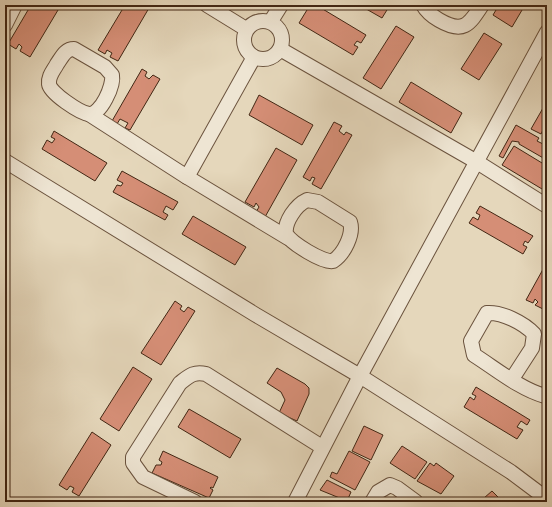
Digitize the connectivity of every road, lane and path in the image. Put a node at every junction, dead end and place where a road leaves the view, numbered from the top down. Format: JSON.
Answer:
{"nodes":[{"id":1,"x":15,"y":5,"type":"edge"},
{"id":2,"x":206,"y":5,"type":"edge"},
{"id":3,"x":281,"y":5,"type":"edge"},
{"id":4,"x":423,"y":5,"type":"edge"},
{"id":5,"x":482,"y":5,"type":"edge"},
{"id":6,"x":271,"y":22,"type":"junction"},
{"id":7,"x":5,"y":25,"type":"edge"},
{"id":8,"x":246,"y":30,"type":"junction"},
{"id":9,"x":547,"y":32,"type":"edge"},
{"id":10,"x":280,"y":49,"type":"junction"},
{"id":11,"x":254,"y":57,"type":"junction"},
{"id":12,"x":88,"y":114,"type":"junction"},
{"id":13,"x":5,"y":161,"type":"edge"},
{"id":14,"x":477,"y":162,"type":"junction"},
{"id":15,"x":188,"y":177,"type":"junction"},
{"id":16,"x":547,"y":206,"type":"edge"},
{"id":17,"x":288,"y":238,"type":"junction"},
{"id":18,"x":360,"y":376,"type":"junction"},
{"id":19,"x":512,"y":379,"type":"junction"},
{"id":20,"x":547,"y":395,"type":"edge"},
{"id":21,"x":322,"y":447,"type":"junction"},
{"id":22,"x":547,"y":499,"type":"edge"},
{"id":23,"x":195,"y":502,"type":"edge"},
{"id":24,"x":295,"y":502,"type":"edge"},
{"id":25,"x":372,"y":502,"type":"edge"},
{"id":26,"x":416,"y":502,"type":"edge"}],
"edges":[{"from":1,"to":7,"type":"street"},
{"from":2,"to":8,"type":"street"},
{"from":3,"to":6,"type":"street"},
{"from":4,"to":5,"type":"street"},
{"from":6,"to":8,"type":"street"},
{"from":6,"to":10,"type":"street"},
{"from":8,"to":11,"type":"street"},
{"from":9,"to":14,"type":"street"},
{"from":10,"to":11,"type":"street"},
{"from":10,"to":14,"type":"street"},
{"from":11,"to":15,"type":"street"},
{"from":12,"to":12,"type":"street"},
{"from":12,"to":15,"type":"street"},
{"from":13,"to":18,"type":"street"},
{"from":14,"to":16,"type":"street"},
{"from":14,"to":18,"type":"street"},
{"from":15,"to":17,"type":"street"},
{"from":17,"to":17,"type":"street"},
{"from":18,"to":21,"type":"street"},
{"from":18,"to":22,"type":"street"},
{"from":19,"to":19,"type":"street"},
{"from":19,"to":20,"type":"street"},
{"from":21,"to":23,"type":"street"},
{"from":21,"to":24,"type":"street"},
{"from":25,"to":26,"type":"street"}]}
